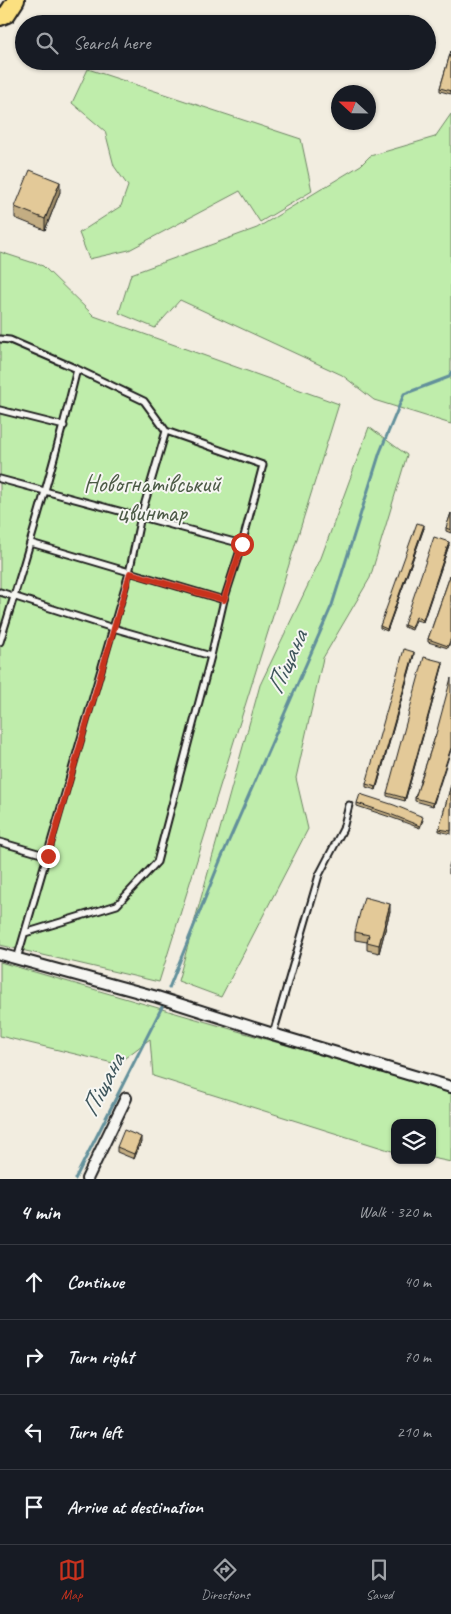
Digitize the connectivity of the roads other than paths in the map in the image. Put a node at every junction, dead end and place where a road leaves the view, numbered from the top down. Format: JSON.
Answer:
{"nodes":[{"id":1,"x":16,"y":0,"type":"edge"},
{"id":2,"x":0,"y":17,"type":"edge"},
{"id":3,"x":0,"y":339,"type":"edge"},
{"id":4,"x":77,"y":369,"type":"junction"},
{"id":5,"x":0,"y":410,"type":"edge"},
{"id":6,"x":64,"y":426,"type":"junction"},
{"id":7,"x":166,"y":431,"type":"junction"},
{"id":8,"x":0,"y":479,"type":"edge"},
{"id":9,"x":45,"y":492,"type":"junction"},
{"id":10,"x":141,"y":516,"type":"junction"},
{"id":11,"x":31,"y":543,"type":"junction"},
{"id":12,"x":242,"y":544,"type":"junction"},
{"id":13,"x":130,"y":573,"type":"junction"},
{"id":14,"x":0,"y":592,"type":"edge"},
{"id":15,"x":14,"y":597,"type":"junction"},
{"id":16,"x":224,"y":600,"type":"junction"},
{"id":17,"x":113,"y":628,"type":"junction"},
{"id":18,"x":0,"y":642,"type":"edge"},
{"id":19,"x":211,"y":656,"type":"junction"},
{"id":20,"x":349,"y":805,"type":"dead end"},
{"id":21,"x":0,"y":842,"type":"edge"},
{"id":22,"x":48,"y":856,"type":"junction"},
{"id":23,"x":25,"y":933,"type":"junction"},
{"id":24,"x":0,"y":954,"type":"edge"},
{"id":25,"x":17,"y":959,"type":"junction"},
{"id":26,"x":273,"y":1034,"type":"junction"},
{"id":27,"x":451,"y":1086,"type":"edge"},
{"id":28,"x":126,"y":1098,"type":"dead end"},
{"id":29,"x":87,"y":1179,"type":"edge"}],
"edges":[{"from":1,"to":2,"type":"main road"},
{"from":3,"to":4,"type":"lane"},
{"from":4,"to":6,"type":"lane"},
{"from":4,"to":7,"type":"lane"},
{"from":5,"to":6,"type":"lane"},
{"from":6,"to":9,"type":"lane"},
{"from":7,"to":10,"type":"lane"},
{"from":7,"to":12,"type":"lane"},
{"from":8,"to":9,"type":"lane"},
{"from":9,"to":10,"type":"lane"},
{"from":9,"to":11,"type":"lane"},
{"from":10,"to":12,"type":"lane"},
{"from":10,"to":13,"type":"lane"},
{"from":11,"to":13,"type":"lane"},
{"from":11,"to":15,"type":"lane"},
{"from":12,"to":16,"type":"lane"},
{"from":13,"to":16,"type":"lane"},
{"from":13,"to":17,"type":"lane"},
{"from":14,"to":15,"type":"lane"},
{"from":15,"to":17,"type":"lane"},
{"from":15,"to":18,"type":"lane"},
{"from":16,"to":19,"type":"lane"},
{"from":17,"to":19,"type":"lane"},
{"from":17,"to":22,"type":"lane"},
{"from":19,"to":23,"type":"lane"},
{"from":20,"to":26,"type":"lane"},
{"from":21,"to":22,"type":"lane"},
{"from":22,"to":23,"type":"lane"},
{"from":23,"to":25,"type":"lane"},
{"from":24,"to":25,"type":"street"},
{"from":25,"to":26,"type":"street"},
{"from":26,"to":27,"type":"street"},
{"from":28,"to":29,"type":"street"}]}
